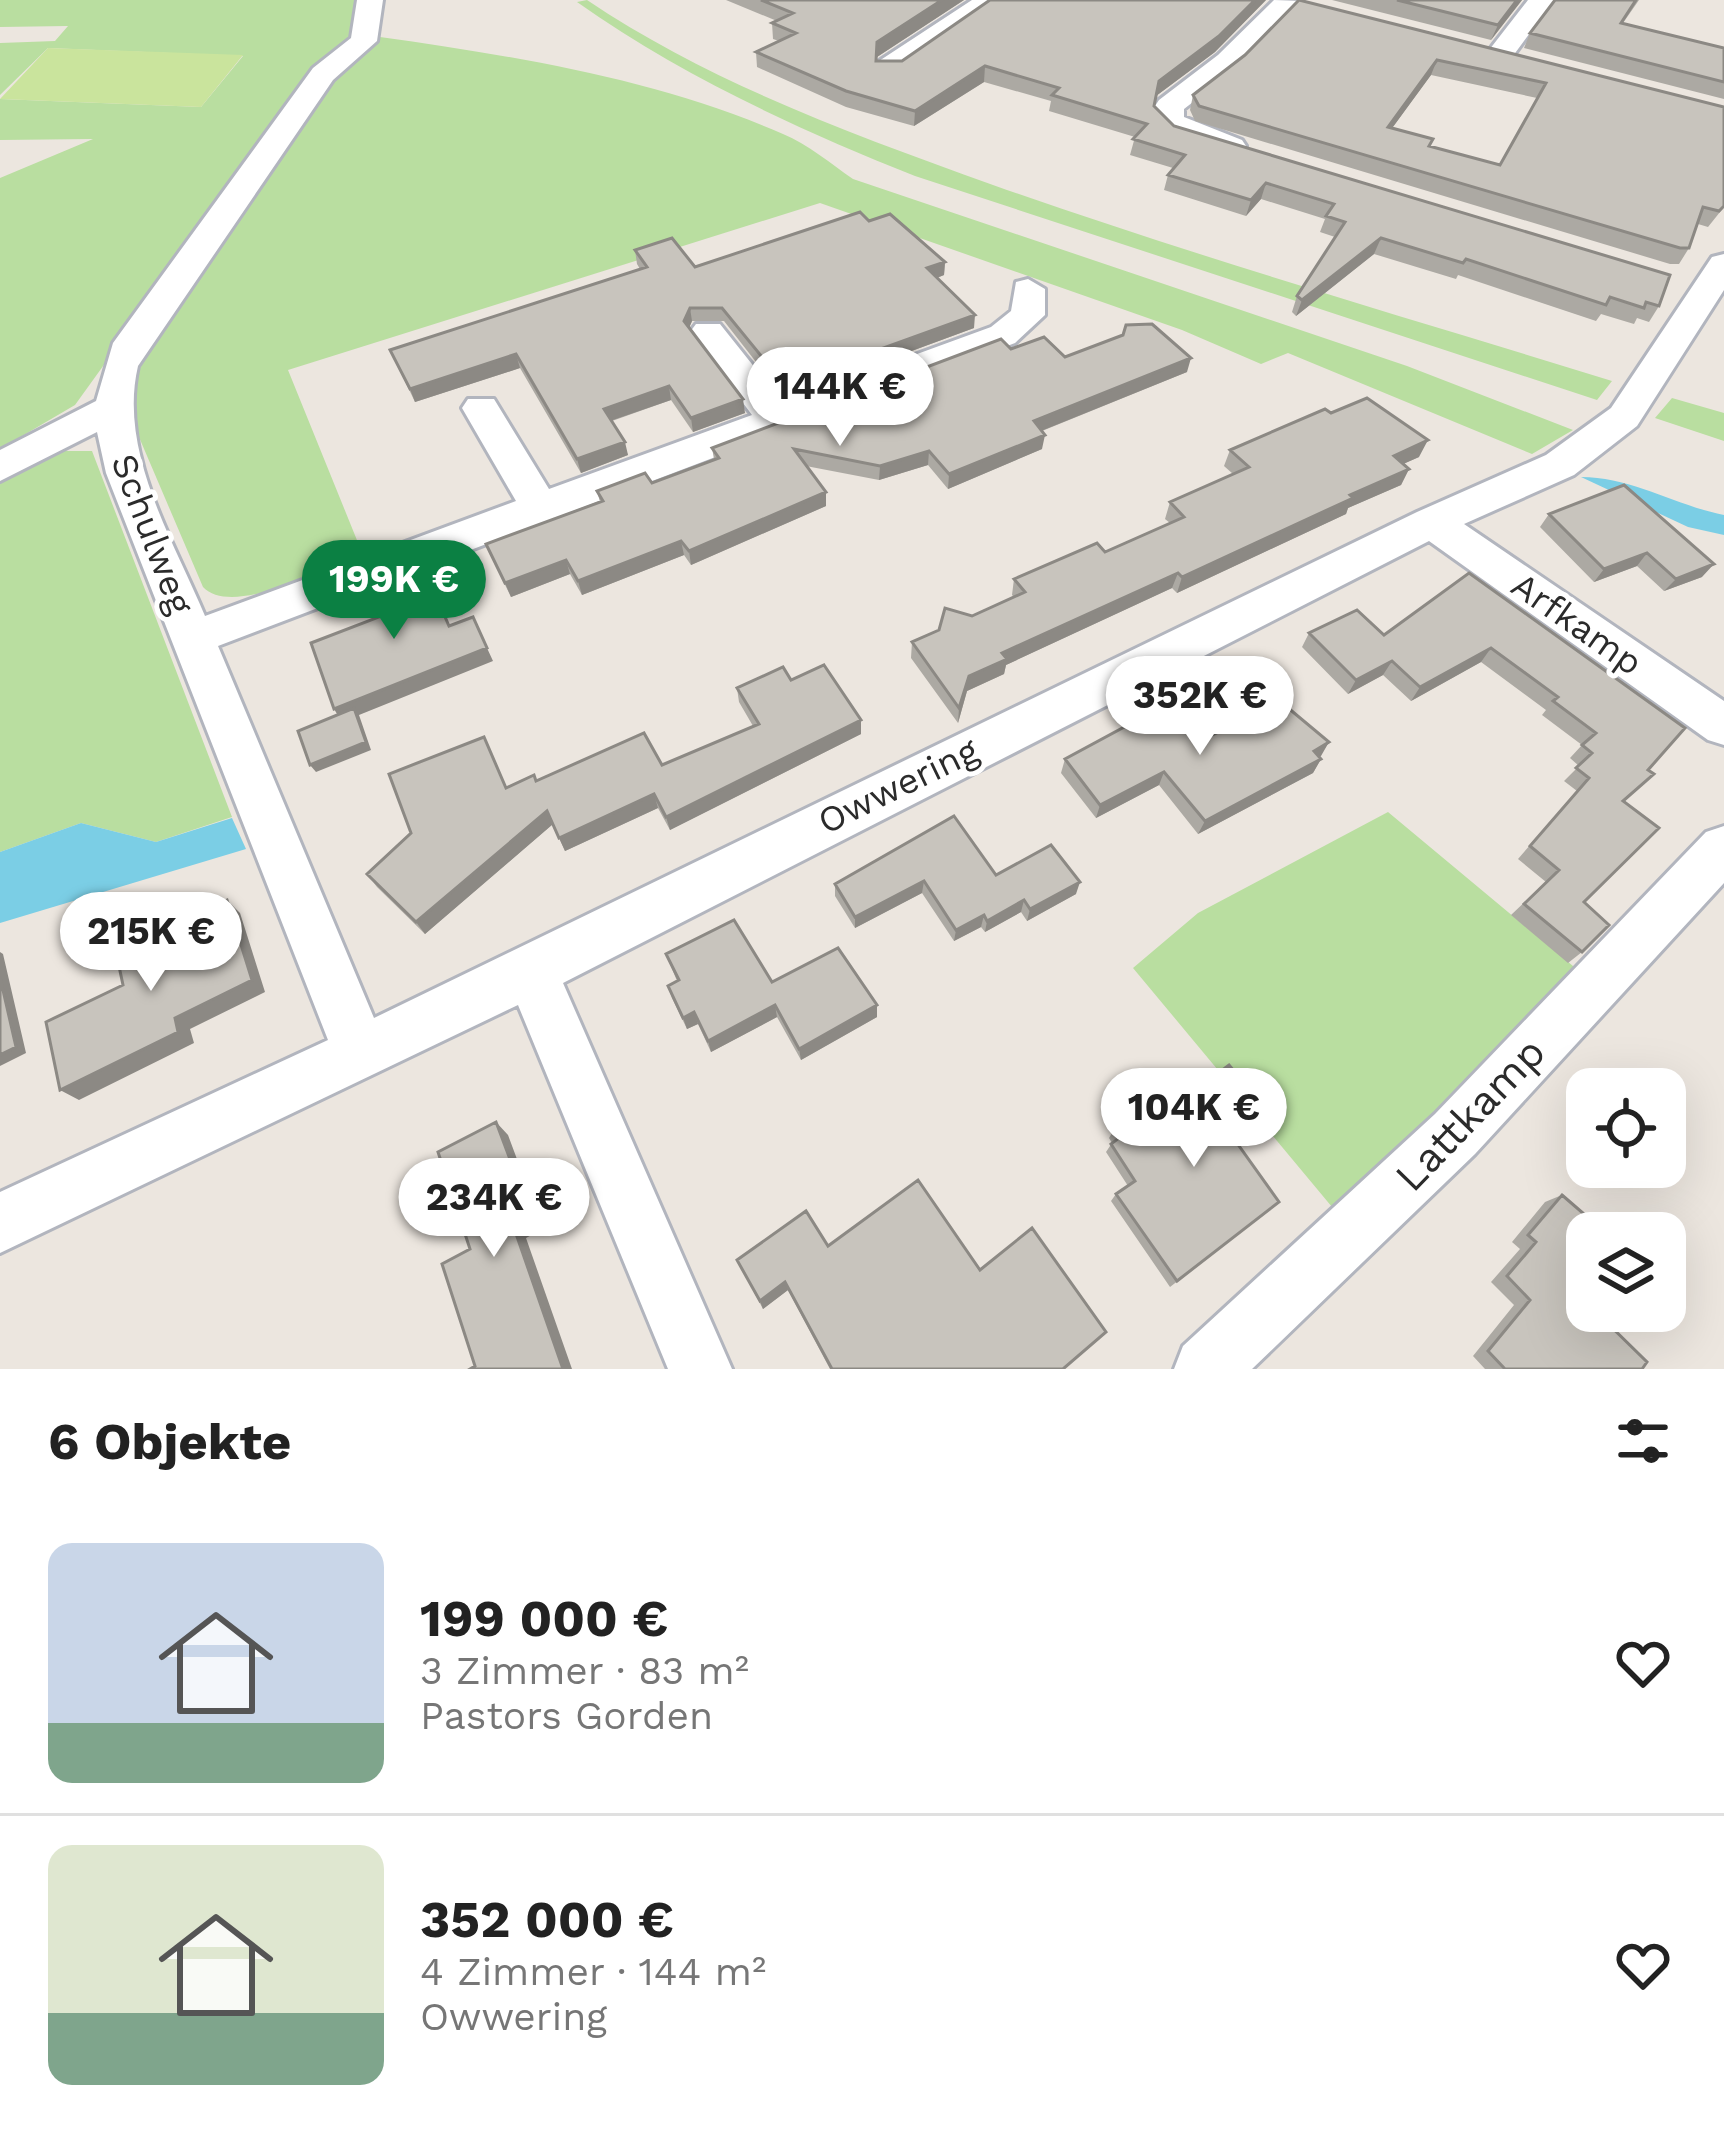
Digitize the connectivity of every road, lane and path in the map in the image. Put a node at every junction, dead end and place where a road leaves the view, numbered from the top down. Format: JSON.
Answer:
{"nodes":[{"id":1,"x":370,"y":0,"type":"edge"},
{"id":2,"x":989,"y":0,"type":"edge"},
{"id":3,"x":1541,"y":0,"type":"edge"},
{"id":4,"x":1294,"y":3,"type":"edge"},
{"id":5,"x":1500,"y":54,"type":"edge"},
{"id":6,"x":889,"y":67,"type":"edge"},
{"id":7,"x":1251,"y":152,"type":"edge"},
{"id":8,"x":1664,"y":278,"type":"edge"},
{"id":9,"x":1717,"y":278,"type":"edge"},
{"id":10,"x":1028,"y":289,"type":"dead end"},
{"id":11,"x":708,"y":332,"type":"dead end"},
{"id":12,"x":114,"y":407,"type":"junction"},
{"id":13,"x":482,"y":408,"type":"dead end"},
{"id":14,"x":776,"y":420,"type":"junction"},
{"id":15,"x":0,"y":467,"type":"edge"},
{"id":16,"x":540,"y":508,"type":"junction"},
{"id":17,"x":1431,"y":522,"type":"junction"},
{"id":18,"x":193,"y":638,"type":"junction"},
{"id":19,"x":1724,"y":727,"type":"edge"},
{"id":20,"x":1724,"y":848,"type":"edge"},
{"id":21,"x":531,"y":972,"type":"junction"},
{"id":22,"x":358,"y":1049,"type":"junction"},
{"id":23,"x":0,"y":1222,"type":"edge"},
{"id":24,"x":700,"y":1369,"type":"edge"},
{"id":25,"x":1206,"y":1369,"type":"edge"}],
"edges":[{"from":1,"to":12,"type":"street","name":"Schulweg"},
{"from":2,"to":6,"type":"street"},
{"from":3,"to":5,"type":"street"},
{"from":4,"to":7,"type":"street"},
{"from":8,"to":9,"type":"street"},
{"from":9,"to":17,"type":"street","name":"Owwering"},
{"from":10,"to":14,"type":"street"},
{"from":11,"to":14,"type":"street"},
{"from":12,"to":15,"type":"street"},
{"from":12,"to":18,"type":"street","name":"Schulweg"},
{"from":13,"to":16,"type":"street"},
{"from":14,"to":16,"type":"street"},
{"from":16,"to":18,"type":"street"},
{"from":17,"to":19,"type":"street","name":"Arfkamp"},
{"from":17,"to":21,"type":"street","name":"Owwering"},
{"from":18,"to":22,"type":"street","name":"Schulweg"},
{"from":20,"to":25,"type":"street","name":"Lattkamp"},
{"from":21,"to":22,"type":"street","name":"Owwering"},
{"from":21,"to":24,"type":"street"},
{"from":22,"to":23,"type":"street","name":"Owwering"}]}
